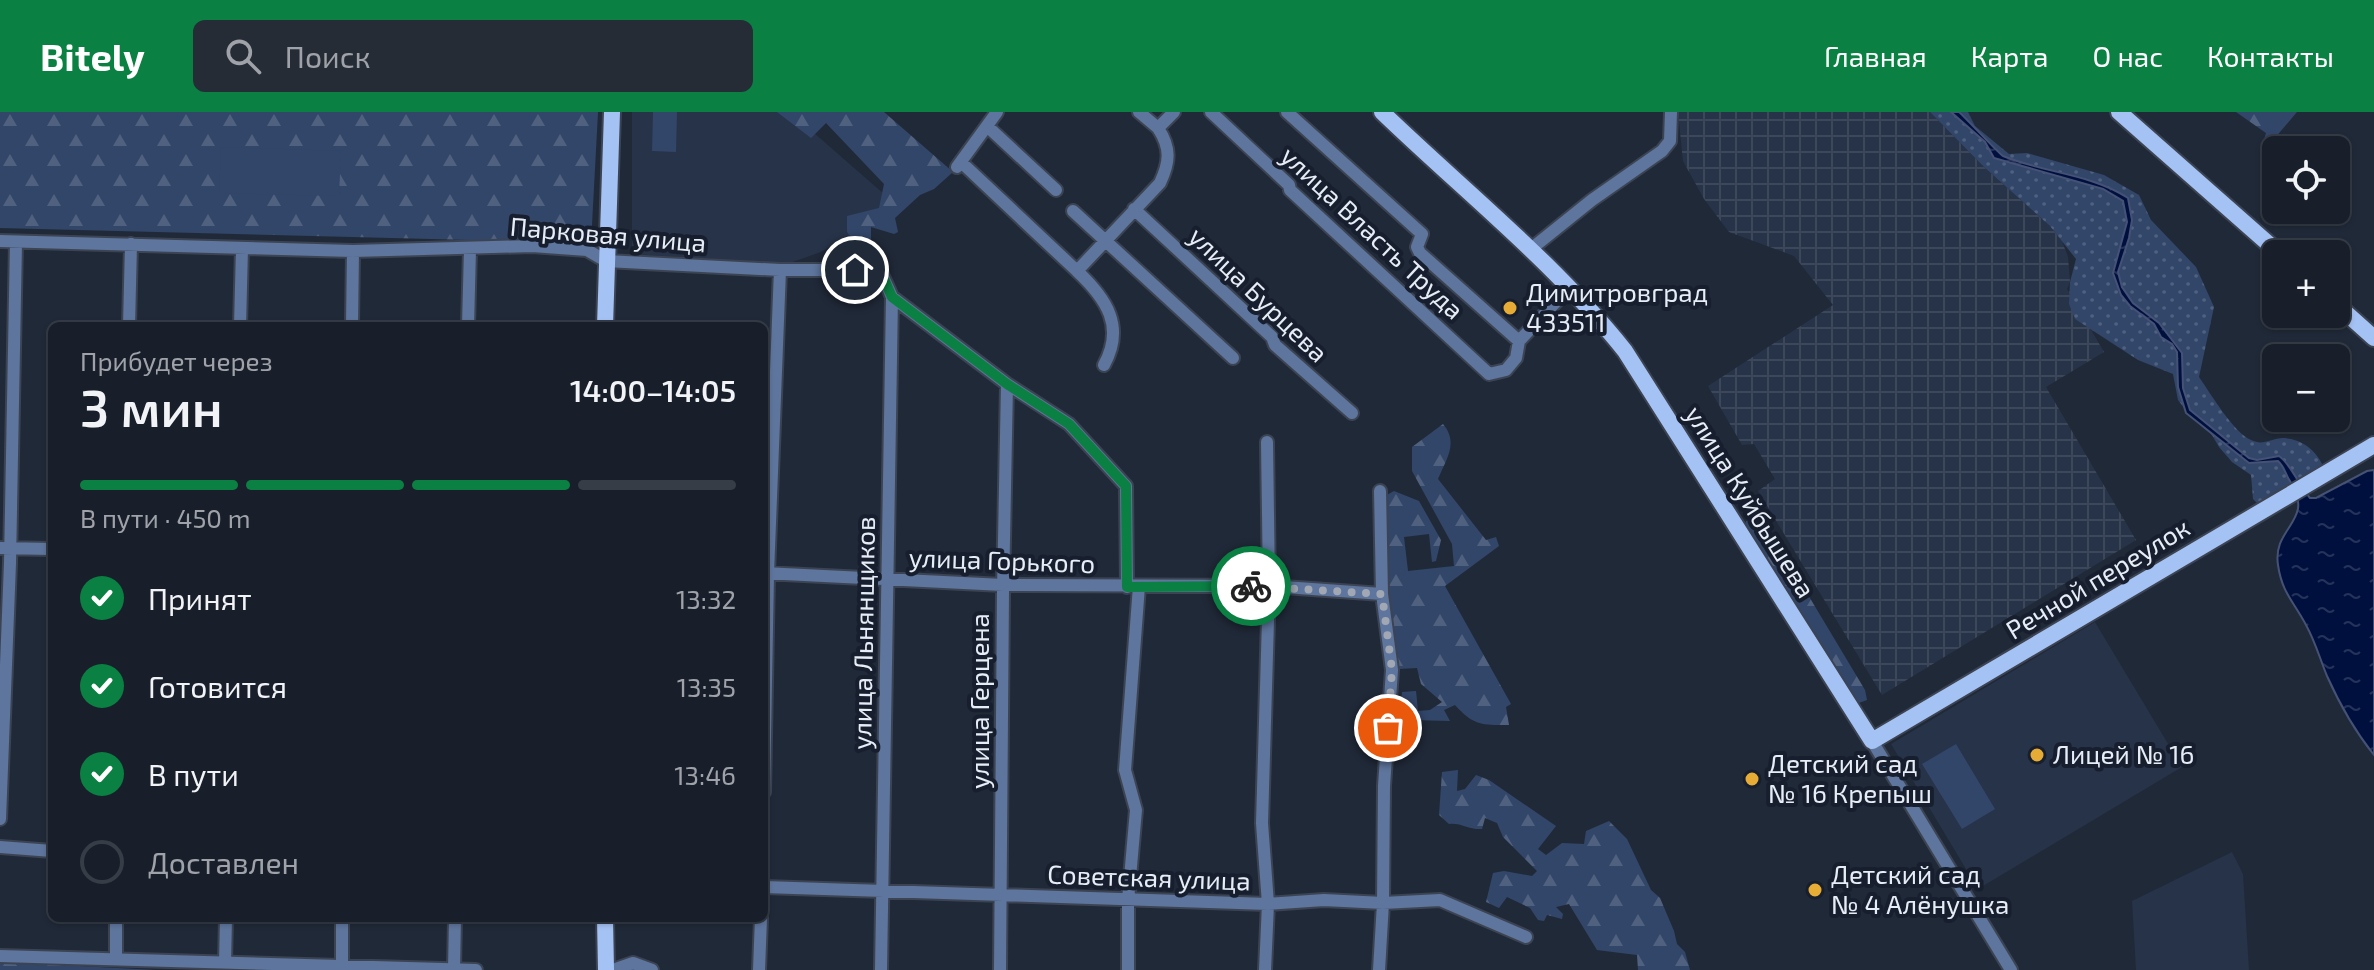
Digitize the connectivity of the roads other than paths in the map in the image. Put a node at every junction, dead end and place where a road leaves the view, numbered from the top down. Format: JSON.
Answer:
{"nodes":[{"id":1,"x":612,"y":112,"type":"edge"},
{"id":2,"x":997,"y":112,"type":"edge"},
{"id":3,"x":1139,"y":112,"type":"edge"},
{"id":4,"x":1174,"y":112,"type":"edge"},
{"id":5,"x":1211,"y":112,"type":"edge"},
{"id":6,"x":1287,"y":112,"type":"edge"},
{"id":7,"x":1382,"y":112,"type":"edge"},
{"id":8,"x":1671,"y":112,"type":"edge"},
{"id":9,"x":2119,"y":112,"type":"edge"},
{"id":10,"x":987,"y":126,"type":"junction"},
{"id":11,"x":1158,"y":128,"type":"junction"},
{"id":12,"x":1056,"y":190,"type":"dead end"},
{"id":13,"x":1134,"y":209,"type":"junction"},
{"id":14,"x":1073,"y":211,"type":"dead end"},
{"id":15,"x":2264,"y":240,"type":"edge"},
{"id":16,"x":0,"y":241,"type":"edge"},
{"id":17,"x":1106,"y":241,"type":"junction"},
{"id":18,"x":16,"y":242,"type":"junction"},
{"id":19,"x":131,"y":244,"type":"junction"},
{"id":20,"x":242,"y":248,"type":"junction"},
{"id":21,"x":470,"y":249,"type":"junction"},
{"id":22,"x":1531,"y":249,"type":"junction"},
{"id":23,"x":353,"y":251,"type":"junction"},
{"id":24,"x":606,"y":261,"type":"junction"},
{"id":25,"x":780,"y":270,"type":"junction"},
{"id":26,"x":1077,"y":271,"type":"junction"},
{"id":27,"x":1570,"y":287,"type":"junction"},
{"id":28,"x":892,"y":297,"type":"junction"},
{"id":29,"x":2350,"y":317,"type":"edge"},
{"id":30,"x":129,"y":322,"type":"edge"},
{"id":31,"x":240,"y":322,"type":"edge"},
{"id":32,"x":352,"y":322,"type":"edge"},
{"id":33,"x":468,"y":322,"type":"edge"},
{"id":34,"x":605,"y":322,"type":"edge"},
{"id":35,"x":2374,"y":338,"type":"edge"},
{"id":36,"x":1519,"y":341,"type":"junction"},
{"id":37,"x":1233,"y":358,"type":"dead end"},
{"id":38,"x":1104,"y":365,"type":"dead end"},
{"id":39,"x":1007,"y":384,"type":"junction"},
{"id":40,"x":1352,"y":413,"type":"dead end"},
{"id":41,"x":1267,"y":442,"type":"dead end"},
{"id":42,"x":2374,"y":447,"type":"edge"},
{"id":43,"x":1380,"y":491,"type":"dead end"},
{"id":44,"x":768,"y":530,"type":"edge"},
{"id":45,"x":5,"y":548,"type":"edge"},
{"id":46,"x":48,"y":549,"type":"edge"},
{"id":47,"x":768,"y":573,"type":"edge"},
{"id":48,"x":886,"y":578,"type":"junction"},
{"id":49,"x":1003,"y":585,"type":"junction"},
{"id":50,"x":1269,"y":586,"type":"junction"},
{"id":51,"x":1133,"y":587,"type":"junction"},
{"id":52,"x":1382,"y":594,"type":"junction"},
{"id":53,"x":1872,"y":741,"type":"junction"},
{"id":54,"x":0,"y":819,"type":"edge"},
{"id":55,"x":0,"y":847,"type":"edge"},
{"id":56,"x":48,"y":851,"type":"edge"},
{"id":57,"x":768,"y":887,"type":"edge"},
{"id":58,"x":881,"y":892,"type":"junction"},
{"id":59,"x":1000,"y":895,"type":"junction"},
{"id":60,"x":1128,"y":900,"type":"junction"},
{"id":61,"x":1383,"y":903,"type":"junction"},
{"id":62,"x":1268,"y":904,"type":"junction"},
{"id":63,"x":116,"y":922,"type":"edge"},
{"id":64,"x":226,"y":922,"type":"edge"},
{"id":65,"x":342,"y":922,"type":"edge"},
{"id":66,"x":455,"y":922,"type":"edge"},
{"id":67,"x":605,"y":922,"type":"edge"},
{"id":68,"x":761,"y":922,"type":"edge"},
{"id":69,"x":1526,"y":937,"type":"dead end"},
{"id":70,"x":0,"y":956,"type":"edge"},
{"id":71,"x":116,"y":958,"type":"junction"},
{"id":72,"x":225,"y":963,"type":"junction"},
{"id":73,"x":342,"y":966,"type":"junction"},
{"id":74,"x":454,"y":969,"type":"edge"},
{"id":75,"x":476,"y":970,"type":"edge"},
{"id":76,"x":606,"y":970,"type":"edge"},
{"id":77,"x":613,"y":970,"type":"edge"},
{"id":78,"x":652,"y":970,"type":"edge"},
{"id":79,"x":759,"y":970,"type":"edge"},
{"id":80,"x":881,"y":970,"type":"edge"},
{"id":81,"x":1000,"y":970,"type":"edge"},
{"id":82,"x":1128,"y":970,"type":"edge"},
{"id":83,"x":1265,"y":970,"type":"edge"},
{"id":84,"x":1379,"y":970,"type":"edge"},
{"id":85,"x":2011,"y":970,"type":"edge"}],
"edges":[{"from":1,"to":24,"type":"main road"},
{"from":2,"to":10,"type":"street"},
{"from":3,"to":11,"type":"street"},
{"from":4,"to":11,"type":"street"},
{"from":5,"to":36,"type":"street","name":"улица Власть Труда"},
{"from":6,"to":36,"type":"street","name":"улица Власть Труда"},
{"from":7,"to":22,"type":"main road","name":"улица Куйбышева"},
{"from":8,"to":22,"type":"street"},
{"from":9,"to":15,"type":"main road"},
{"from":10,"to":12,"type":"street"},
{"from":10,"to":26,"type":"street"},
{"from":11,"to":13,"type":"street"},
{"from":13,"to":17,"type":"street"},
{"from":13,"to":40,"type":"street","name":"улица Бурцева"},
{"from":14,"to":17,"type":"street"},
{"from":16,"to":18,"type":"street","name":"Парковая улица"},
{"from":17,"to":26,"type":"street"},
{"from":17,"to":37,"type":"street"},
{"from":18,"to":19,"type":"street","name":"Парковая улица"},
{"from":18,"to":45,"type":"street"},
{"from":19,"to":20,"type":"street","name":"Парковая улица"},
{"from":19,"to":30,"type":"street"},
{"from":20,"to":23,"type":"street","name":"Парковая улица"},
{"from":20,"to":31,"type":"street"},
{"from":21,"to":23,"type":"street","name":"Парковая улица"},
{"from":21,"to":24,"type":"street","name":"Парковая улица"},
{"from":21,"to":33,"type":"street"},
{"from":22,"to":27,"type":"main road","name":"улица Куйбышева"},
{"from":23,"to":32,"type":"street"},
{"from":24,"to":25,"type":"street","name":"Парковая улица"},
{"from":24,"to":34,"type":"main road"},
{"from":25,"to":28,"type":"street","name":"Парковая улица"},
{"from":25,"to":44,"type":"street"},
{"from":26,"to":38,"type":"street"},
{"from":27,"to":36,"type":"street"},
{"from":27,"to":53,"type":"main road","name":"улица Куйбышева"},
{"from":28,"to":39,"type":"street","name":"Парковая улица"},
{"from":28,"to":48,"type":"street","name":"улица Льнянщиков"},
{"from":29,"to":35,"type":"main road"},
{"from":39,"to":49,"type":"street","name":"улица Герцена"},
{"from":39,"to":51,"type":"street","name":"Парковая улица"},
{"from":41,"to":50,"type":"street"},
{"from":42,"to":53,"type":"main road","name":"Речной переулок"},
{"from":43,"to":52,"type":"street"},
{"from":45,"to":46,"type":"street"},
{"from":45,"to":54,"type":"street"},
{"from":47,"to":48,"type":"street","name":"улица Горького"},
{"from":48,"to":49,"type":"street","name":"улица Горького"},
{"from":48,"to":58,"type":"street","name":"улица Льнянщиков"},
{"from":49,"to":51,"type":"street","name":"улица Горького"},
{"from":49,"to":59,"type":"street","name":"улица Герцена"},
{"from":50,"to":51,"type":"street","name":"улица Горького"},
{"from":50,"to":52,"type":"street","name":"улица Горького"},
{"from":50,"to":62,"type":"street"},
{"from":51,"to":60,"type":"street"},
{"from":52,"to":61,"type":"street"},
{"from":53,"to":85,"type":"street","name":"улица Куйбышева"},
{"from":55,"to":56,"type":"street"},
{"from":57,"to":58,"type":"street","name":"Советская улица"},
{"from":58,"to":59,"type":"street","name":"Советская улица"},
{"from":58,"to":80,"type":"street","name":"улица Льнянщиков"},
{"from":59,"to":60,"type":"street","name":"Советская улица"},
{"from":59,"to":81,"type":"street","name":"улица Герцена"},
{"from":60,"to":62,"type":"street","name":"Советская улица"},
{"from":60,"to":82,"type":"street"},
{"from":61,"to":62,"type":"street","name":"Советская улица"},
{"from":61,"to":69,"type":"street","name":"Советская улица"},
{"from":61,"to":84,"type":"street"},
{"from":62,"to":83,"type":"street"},
{"from":63,"to":71,"type":"street"},
{"from":64,"to":72,"type":"street"},
{"from":65,"to":73,"type":"street"},
{"from":66,"to":74,"type":"street"},
{"from":67,"to":76,"type":"main road"},
{"from":68,"to":79,"type":"street"},
{"from":70,"to":71,"type":"street"},
{"from":71,"to":72,"type":"street"},
{"from":72,"to":73,"type":"street"},
{"from":73,"to":74,"type":"street"},
{"from":74,"to":75,"type":"street"},
{"from":77,"to":78,"type":"street"}]}
